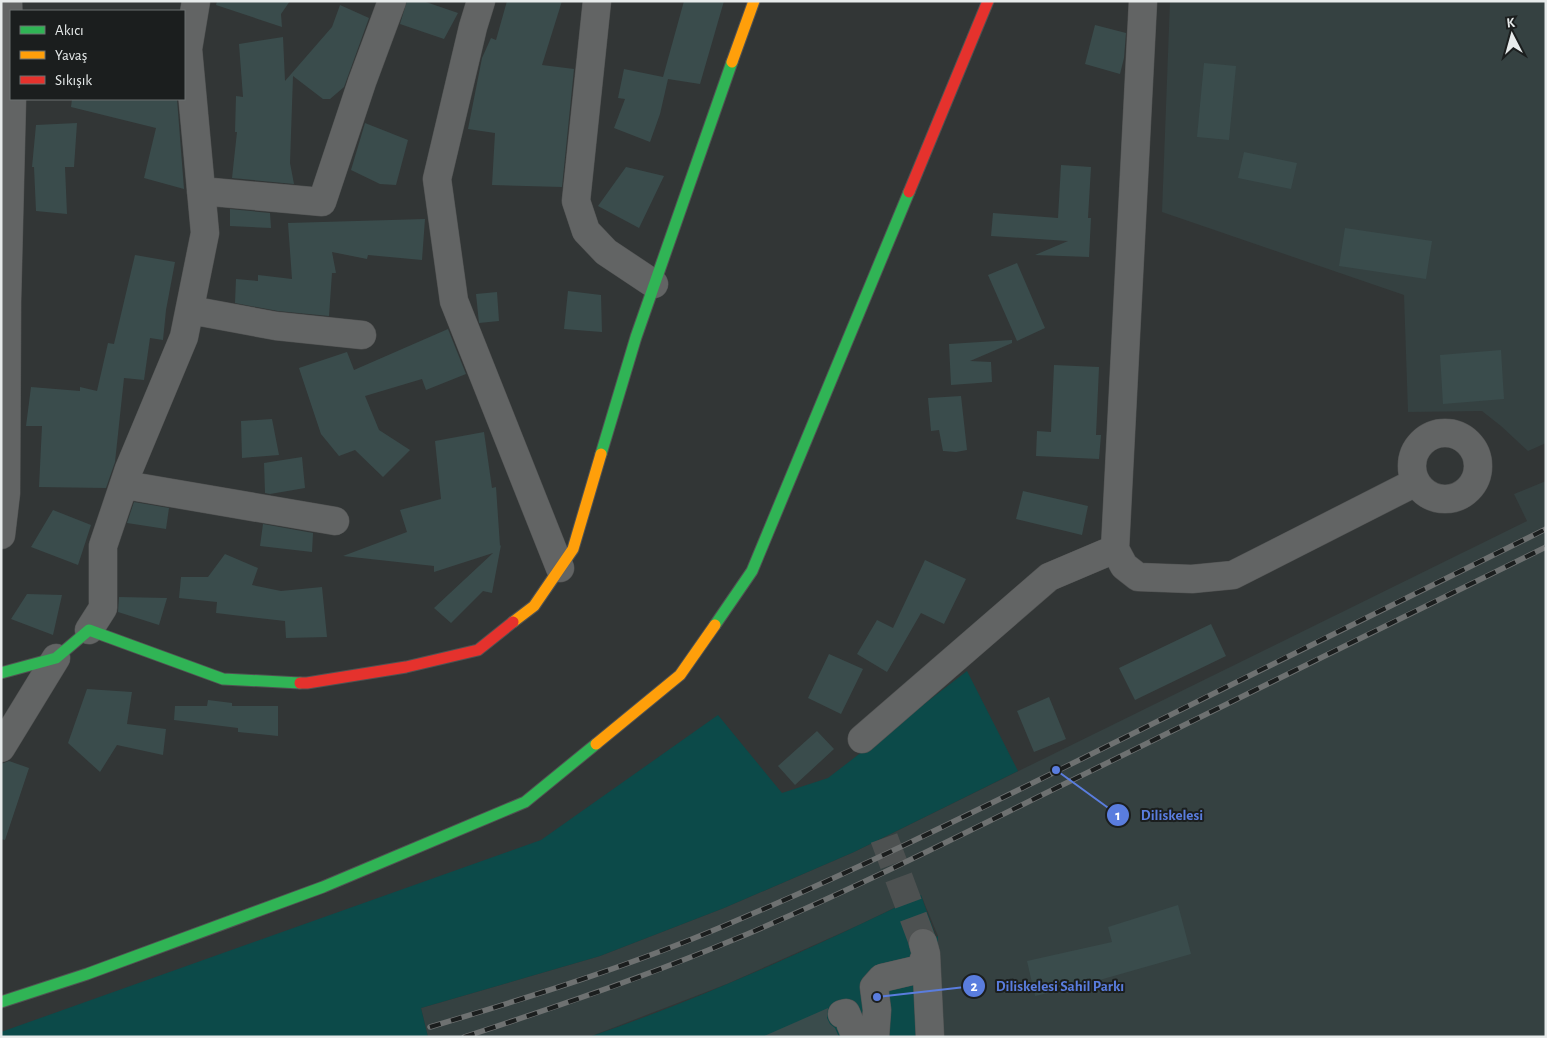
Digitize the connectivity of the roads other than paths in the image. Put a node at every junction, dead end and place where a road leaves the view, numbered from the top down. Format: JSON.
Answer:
{"nodes":[{"id":1,"x":8,"y":1,"type":"edge"},
{"id":2,"x":196,"y":1,"type":"edge"},
{"id":3,"x":392,"y":1,"type":"edge"},
{"id":4,"x":481,"y":1,"type":"edge"},
{"id":5,"x":597,"y":1,"type":"edge"},
{"id":6,"x":754,"y":1,"type":"edge"},
{"id":7,"x":988,"y":1,"type":"edge"},
{"id":8,"x":1143,"y":1,"type":"edge"},
{"id":9,"x":7,"y":34,"type":"edge"},
{"id":10,"x":186,"y":48,"type":"edge"},
{"id":11,"x":10,"y":76,"type":"edge"},
{"id":12,"x":12,"y":100,"type":"edge"},
{"id":13,"x":201,"y":191,"type":"junction"},
{"id":14,"x":654,"y":284,"type":"junction"},
{"id":15,"x":190,"y":310,"type":"junction"},
{"id":16,"x":362,"y":336,"type":"dead end"},
{"id":17,"x":1416,"y":482,"type":"dead end"},
{"id":18,"x":125,"y":485,"type":"junction"},
{"id":19,"x":335,"y":521,"type":"dead end"},
{"id":20,"x":1,"y":535,"type":"edge"},
{"id":21,"x":1115,"y":549,"type":"junction"},
{"id":22,"x":560,"y":568,"type":"junction"},
{"id":23,"x":89,"y":630,"type":"junction"},
{"id":24,"x":56,"y":658,"type":"junction"},
{"id":25,"x":1,"y":674,"type":"edge"},
{"id":26,"x":862,"y":738,"type":"dead end"},
{"id":27,"x":1,"y":748,"type":"edge"},
{"id":28,"x":1,"y":1002,"type":"edge"},
{"id":29,"x":842,"y":1014,"type":"dead end"},
{"id":30,"x":881,"y":1025,"type":"edge"},
{"id":31,"x":856,"y":1037,"type":"edge"},
{"id":32,"x":930,"y":1037,"type":"edge"}],
"edges":[{"from":1,"to":9,"type":"street"},
{"from":2,"to":10,"type":"street"},
{"from":3,"to":13,"type":"street"},
{"from":4,"to":22,"type":"street"},
{"from":5,"to":14,"type":"street"},
{"from":6,"to":14,"type":"main road"},
{"from":7,"to":28,"type":"main road"},
{"from":8,"to":21,"type":"street"},
{"from":9,"to":11,"type":"street"},
{"from":10,"to":13,"type":"street"},
{"from":12,"to":20,"type":"street"},
{"from":13,"to":15,"type":"street"},
{"from":14,"to":22,"type":"main road"},
{"from":15,"to":16,"type":"street"},
{"from":15,"to":18,"type":"street"},
{"from":17,"to":21,"type":"street"},
{"from":18,"to":19,"type":"street"},
{"from":18,"to":23,"type":"street"},
{"from":21,"to":26,"type":"street"},
{"from":22,"to":23,"type":"main road"},
{"from":23,"to":24,"type":"main road"},
{"from":24,"to":25,"type":"main road"},
{"from":24,"to":27,"type":"street"},
{"from":29,"to":31,"type":"street"},
{"from":30,"to":32,"type":"street"}]}
